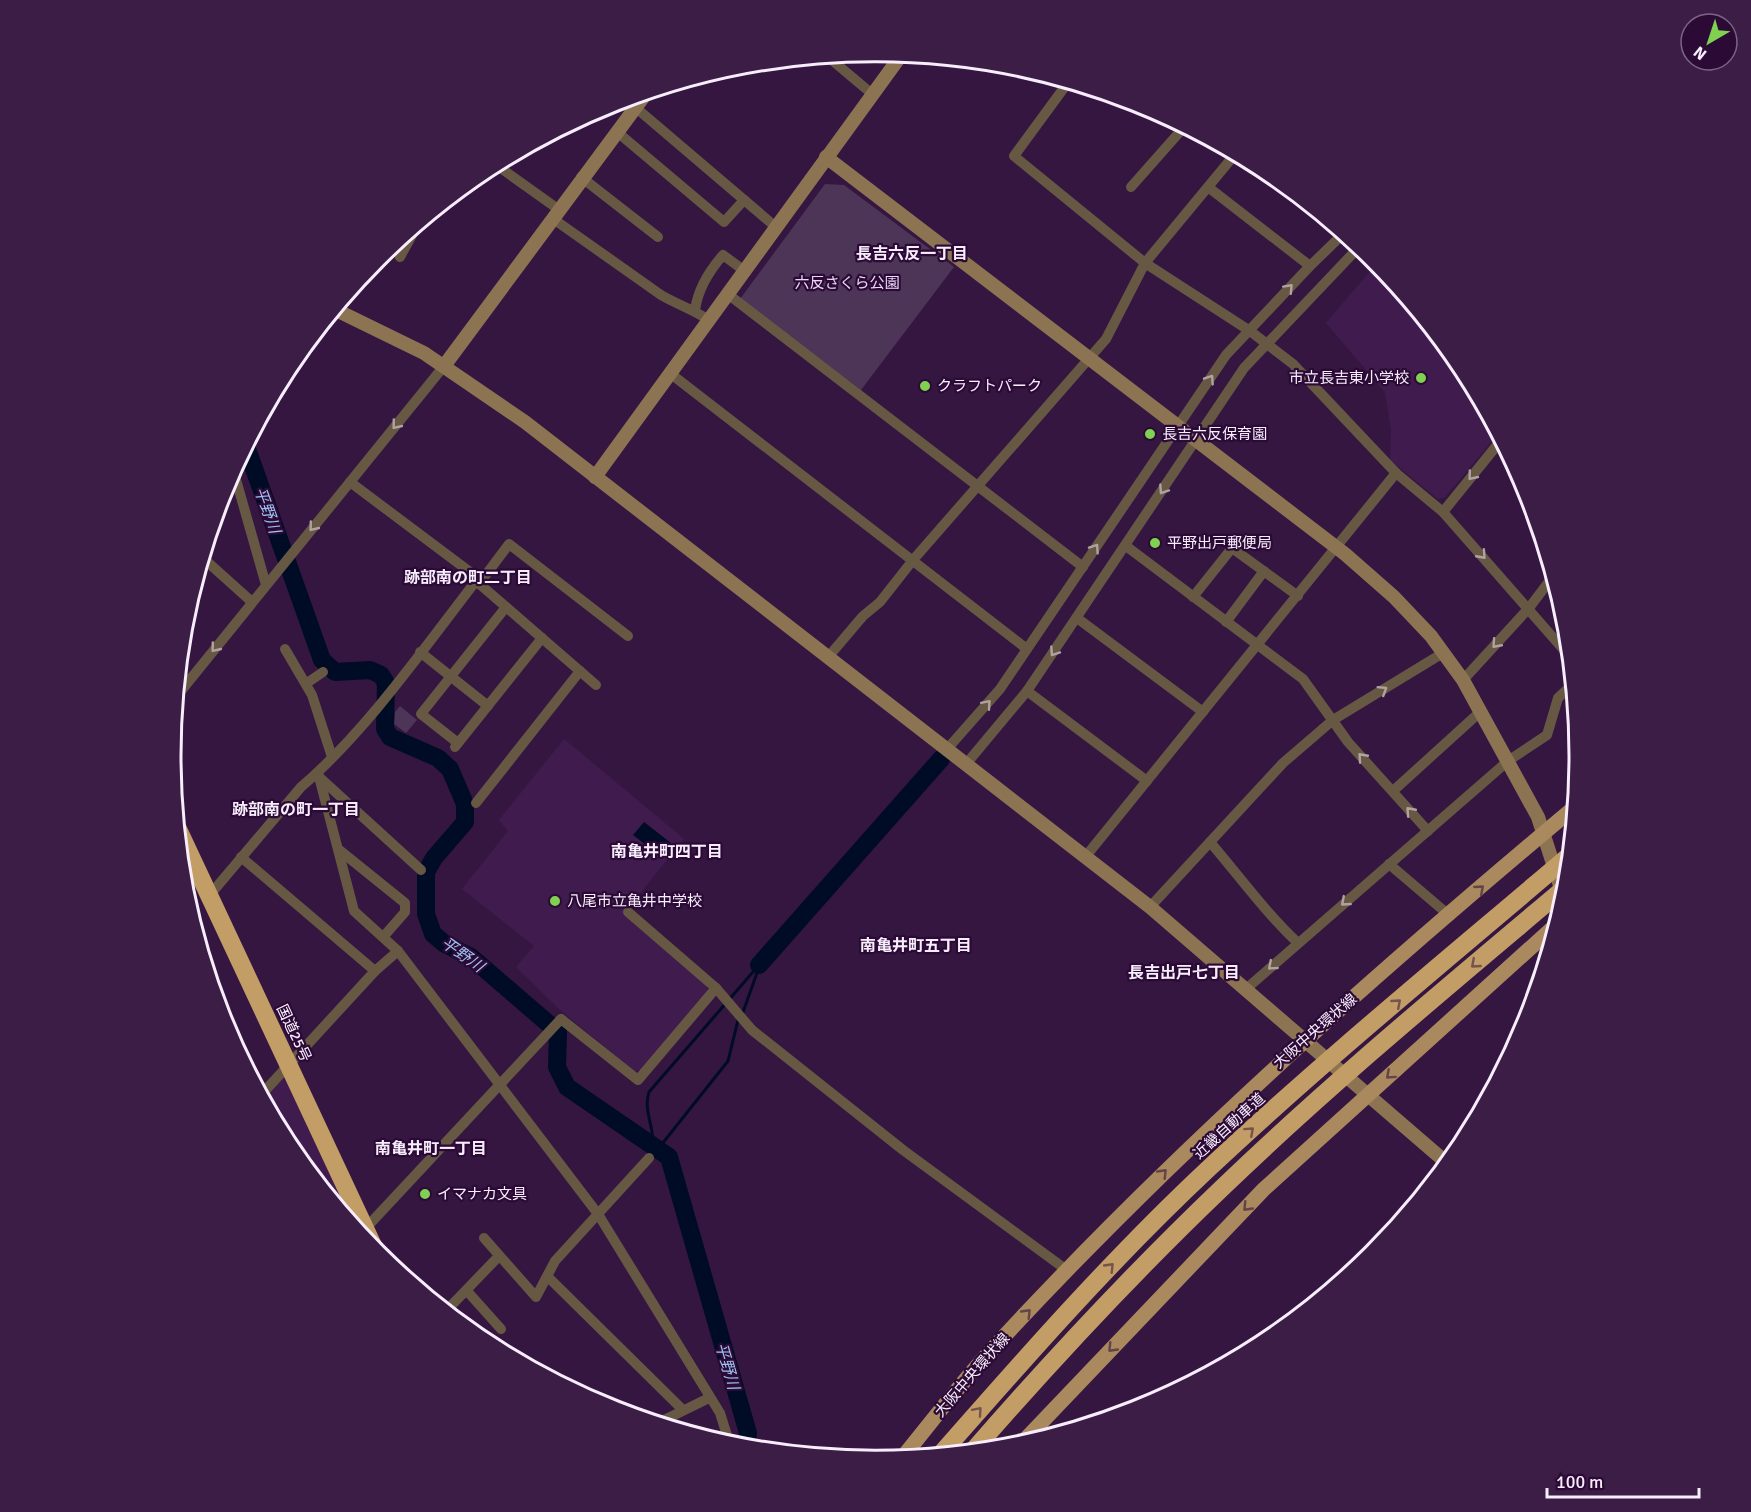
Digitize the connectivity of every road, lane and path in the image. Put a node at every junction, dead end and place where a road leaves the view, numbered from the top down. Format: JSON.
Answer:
{"nodes":[{"id":1,"x":894,"y":62,"type":"edge"},
{"id":2,"x":835,"y":63,"type":"edge"},
{"id":3,"x":1064,"y":88,"type":"edge"},
{"id":4,"x":871,"y":93,"type":"junction"},
{"id":5,"x":638,"y":103,"type":"edge"},
{"id":6,"x":635,"y":107,"type":"junction"},
{"id":7,"x":616,"y":131,"type":"junction"},
{"id":8,"x":1180,"y":132,"type":"edge"},
{"id":9,"x":826,"y":157,"type":"junction"},
{"id":10,"x":1230,"y":160,"type":"edge"},
{"id":11,"x":503,"y":171,"type":"edge"},
{"id":12,"x":581,"y":177,"type":"junction"},
{"id":13,"x":1131,"y":187,"type":"dead end"},
{"id":14,"x":1208,"y":187,"type":"junction"},
{"id":15,"x":744,"y":200,"type":"junction"},
{"id":16,"x":555,"y":213,"type":"junction"},
{"id":17,"x":777,"y":228,"type":"junction"},
{"id":18,"x":658,"y":237,"type":"dead end"},
{"id":19,"x":1338,"y":239,"type":"edge"},
{"id":20,"x":407,"y":244,"type":"edge"},
{"id":21,"x":1354,"y":253,"type":"edge"},
{"id":22,"x":400,"y":257,"type":"dead end"},
{"id":23,"x":1145,"y":263,"type":"junction"},
{"id":24,"x":1310,"y":266,"type":"junction"},
{"id":25,"x":746,"y":272,"type":"junction"},
{"id":26,"x":729,"y":296,"type":"junction"},
{"id":27,"x":695,"y":310,"type":"junction"},
{"id":28,"x":341,"y":313,"type":"edge"},
{"id":29,"x":710,"y":321,"type":"junction"},
{"id":30,"x":1250,"y":331,"type":"junction"},
{"id":31,"x":1268,"y":344,"type":"junction"},
{"id":32,"x":1089,"y":358,"type":"junction"},
{"id":33,"x":444,"y":366,"type":"junction"},
{"id":34,"x":670,"y":375,"type":"junction"},
{"id":35,"x":1177,"y":428,"type":"junction"},
{"id":36,"x":1196,"y":442,"type":"junction"},
{"id":37,"x":1496,"y":446,"type":"edge"},
{"id":38,"x":1396,"y":474,"type":"junction"},
{"id":39,"x":595,"y":477,"type":"junction"},
{"id":40,"x":350,"y":482,"type":"junction"},
{"id":41,"x":237,"y":483,"type":"edge"},
{"id":42,"x":977,"y":486,"type":"junction"},
{"id":43,"x":1443,"y":512,"type":"junction"},
{"id":44,"x":1126,"y":546,"type":"junction"},
{"id":45,"x":1337,"y":548,"type":"junction"},
{"id":46,"x":913,"y":561,"type":"junction"},
{"id":47,"x":209,"y":564,"type":"edge"},
{"id":48,"x":1083,"y":567,"type":"junction"},
{"id":49,"x":1264,"y":571,"type":"junction"},
{"id":50,"x":478,"y":582,"type":"junction"},
{"id":51,"x":1548,"y":583,"type":"edge"},
{"id":52,"x":266,"y":585,"type":"junction"},
{"id":53,"x":1298,"y":596,"type":"junction"},
{"id":54,"x":1193,"y":597,"type":"junction"},
{"id":55,"x":252,"y":602,"type":"junction"},
{"id":56,"x":506,"y":607,"type":"junction"},
{"id":57,"x":1529,"y":608,"type":"junction"},
{"id":58,"x":1077,"y":618,"type":"junction"},
{"id":59,"x":1226,"y":622,"type":"junction"},
{"id":60,"x":628,"y":636,"type":"dead end"},
{"id":61,"x":542,"y":638,"type":"junction"},
{"id":62,"x":1257,"y":646,"type":"junction"},
{"id":63,"x":1561,"y":646,"type":"edge"},
{"id":64,"x":1027,"y":648,"type":"junction"},
{"id":65,"x":285,"y":649,"type":"dead end"},
{"id":66,"x":420,"y":652,"type":"junction"},
{"id":67,"x":1443,"y":652,"type":"junction"},
{"id":68,"x":829,"y":656,"type":"junction"},
{"id":69,"x":580,"y":671,"type":"junction"},
{"id":70,"x":323,"y":672,"type":"dead end"},
{"id":71,"x":451,"y":677,"type":"junction"},
{"id":72,"x":1463,"y":681,"type":"junction"},
{"id":73,"x":307,"y":683,"type":"junction"},
{"id":74,"x":596,"y":685,"type":"dead end"},
{"id":75,"x":185,"y":686,"type":"edge"},
{"id":76,"x":1567,"y":690,"type":"edge"},
{"id":77,"x":1027,"y":691,"type":"junction"},
{"id":78,"x":488,"y":706,"type":"junction"},
{"id":79,"x":1480,"y":711,"type":"junction"},
{"id":80,"x":1203,"y":712,"type":"junction"},
{"id":81,"x":1333,"y":720,"type":"junction"},
{"id":82,"x":948,"y":748,"type":"junction"},
{"id":83,"x":332,"y":757,"type":"junction"},
{"id":84,"x":1508,"y":761,"type":"junction"},
{"id":85,"x":967,"y":763,"type":"junction"},
{"id":86,"x":318,"y":775,"type":"junction"},
{"id":87,"x":1147,"y":781,"type":"junction"},
{"id":88,"x":1393,"y":791,"type":"junction"},
{"id":89,"x":476,"y":803,"type":"dead end"},
{"id":90,"x":1568,"y":813,"type":"edge"},
{"id":91,"x":1428,"y":831,"type":"junction"},
{"id":92,"x":1544,"y":833,"type":"junction"},
{"id":93,"x":1210,"y":842,"type":"junction"},
{"id":94,"x":187,"y":849,"type":"edge"},
{"id":95,"x":338,"y":849,"type":"junction"},
{"id":96,"x":1086,"y":856,"type":"junction"},
{"id":97,"x":241,"y":857,"type":"junction"},
{"id":98,"x":1562,"y":862,"type":"edge"},
{"id":99,"x":1389,"y":864,"type":"junction"},
{"id":100,"x":422,"y":870,"type":"dead end"},
{"id":101,"x":1559,"y":881,"type":"edge"},
{"id":102,"x":1556,"y":895,"type":"edge"},
{"id":103,"x":209,"y":896,"type":"junction"},
{"id":104,"x":1150,"y":907,"type":"junction"},
{"id":105,"x":628,"y":912,"type":"dead end"},
{"id":106,"x":1450,"y":916,"type":"junction"},
{"id":107,"x":1547,"y":933,"type":"edge"},
{"id":108,"x":384,"y":936,"type":"junction"},
{"id":109,"x":1298,"y":943,"type":"junction"},
{"id":110,"x":398,"y":951,"type":"junction"},
{"id":111,"x":375,"y":970,"type":"junction"},
{"id":112,"x":716,"y":988,"type":"junction"},
{"id":113,"x":1246,"y":989,"type":"junction"},
{"id":114,"x":1304,"y":1039,"type":"junction"},
{"id":115,"x":290,"y":1065,"type":"junction"},
{"id":116,"x":499,"y":1085,"type":"junction"},
{"id":117,"x":267,"y":1089,"type":"edge"},
{"id":118,"x":1368,"y":1095,"type":"junction"},
{"id":119,"x":649,"y":1158,"type":"dead end"},
{"id":120,"x":1441,"y":1158,"type":"edge"},
{"id":121,"x":598,"y":1214,"type":"junction"},
{"id":122,"x":359,"y":1220,"type":"edge"},
{"id":123,"x":368,"y":1230,"type":"edge"},
{"id":124,"x":484,"y":1238,"type":"dead end"},
{"id":125,"x":500,"y":1256,"type":"junction"},
{"id":126,"x":1068,"y":1270,"type":"junction"},
{"id":127,"x":548,"y":1277,"type":"junction"},
{"id":128,"x":467,"y":1292,"type":"junction"},
{"id":129,"x":452,"y":1306,"type":"edge"},
{"id":130,"x":501,"y":1329,"type":"dead end"},
{"id":131,"x":709,"y":1398,"type":"junction"},
{"id":132,"x":683,"y":1410,"type":"junction"},
{"id":133,"x":667,"y":1418,"type":"edge"},
{"id":134,"x":1032,"y":1432,"type":"edge"},
{"id":135,"x":727,"y":1434,"type":"edge"},
{"id":136,"x":981,"y":1442,"type":"edge"},
{"id":137,"x":947,"y":1447,"type":"edge"},
{"id":138,"x":909,"y":1449,"type":"edge"}],
"edges":[{"from":1,"to":4,"type":"street"},
{"from":2,"to":4,"type":"street"},
{"from":3,"to":23,"type":"street"},
{"from":4,"to":9,"type":"street"},
{"from":5,"to":6,"type":"street"},
{"from":6,"to":7,"type":"street"},
{"from":6,"to":15,"type":"street"},
{"from":7,"to":12,"type":"street"},
{"from":7,"to":15,"type":"street"},
{"from":8,"to":13,"type":"street"},
{"from":9,"to":17,"type":"street"},
{"from":9,"to":32,"type":"street"},
{"from":10,"to":14,"type":"street"},
{"from":11,"to":16,"type":"street"},
{"from":12,"to":16,"type":"street"},
{"from":12,"to":18,"type":"street"},
{"from":14,"to":23,"type":"street"},
{"from":14,"to":24,"type":"street"},
{"from":15,"to":17,"type":"street"},
{"from":16,"to":27,"type":"street"},
{"from":16,"to":33,"type":"street"},
{"from":17,"to":25,"type":"street"},
{"from":19,"to":24,"type":"street"},
{"from":20,"to":22,"type":"street"},
{"from":21,"to":31,"type":"street"},
{"from":23,"to":30,"type":"street"},
{"from":23,"to":32,"type":"street"},
{"from":30,"to":24,"type":"street","one_way":true},
{"from":25,"to":26,"type":"street"},
{"from":25,"to":27,"type":"street"},
{"from":26,"to":29,"type":"street"},
{"from":26,"to":42,"type":"street"},
{"from":27,"to":29,"type":"street"},
{"from":28,"to":33,"type":"street"},
{"from":29,"to":34,"type":"street"},
{"from":30,"to":31,"type":"street"},
{"from":35,"to":30,"type":"street","one_way":true},
{"from":31,"to":36,"type":"street"},
{"from":31,"to":38,"type":"street"},
{"from":32,"to":35,"type":"street"},
{"from":32,"to":42,"type":"street"},
{"from":33,"to":39,"type":"street"},
{"from":33,"to":40,"type":"street","one_way":true},
{"from":34,"to":39,"type":"street"},
{"from":34,"to":46,"type":"street"},
{"from":35,"to":36,"type":"street"},
{"from":48,"to":35,"type":"street","one_way":true},
{"from":36,"to":44,"type":"street","one_way":true},
{"from":36,"to":45,"type":"street"},
{"from":37,"to":43,"type":"street","one_way":true},
{"from":38,"to":43,"type":"street"},
{"from":38,"to":45,"type":"street"},
{"from":39,"to":68,"type":"street"},
{"from":40,"to":50,"type":"street"},
{"from":40,"to":52,"type":"street","one_way":true},
{"from":41,"to":52,"type":"street"},
{"from":42,"to":46,"type":"street"},
{"from":42,"to":48,"type":"street"},
{"from":43,"to":57,"type":"street","one_way":true},
{"from":44,"to":54,"type":"street"},
{"from":44,"to":58,"type":"street"},
{"from":45,"to":53,"type":"street"},
{"from":45,"to":67,"type":"street"},
{"from":46,"to":64,"type":"street"},
{"from":46,"to":68,"type":"street"},
{"from":47,"to":55,"type":"street"},
{"from":48,"to":64,"type":"street"},
{"from":49,"to":53,"type":"street"},
{"from":49,"to":54,"type":"street"},
{"from":49,"to":59,"type":"street"},
{"from":50,"to":56,"type":"street"},
{"from":50,"to":60,"type":"street"},
{"from":50,"to":66,"type":"street"},
{"from":51,"to":57,"type":"street"},
{"from":52,"to":55,"type":"street"},
{"from":53,"to":62,"type":"street"},
{"from":54,"to":59,"type":"street"},
{"from":55,"to":75,"type":"street","one_way":true},
{"from":56,"to":61,"type":"street"},
{"from":56,"to":71,"type":"street"},
{"from":57,"to":63,"type":"street"},
{"from":57,"to":72,"type":"street","one_way":true},
{"from":58,"to":77,"type":"street","one_way":true},
{"from":58,"to":80,"type":"street"},
{"from":59,"to":62,"type":"street"},
{"from":61,"to":69,"type":"street"},
{"from":61,"to":78,"type":"street"},
{"from":62,"to":80,"type":"street"},
{"from":62,"to":81,"type":"street"},
{"from":82,"to":64,"type":"street","one_way":true},
{"from":65,"to":73,"type":"street"},
{"from":66,"to":71,"type":"street"},
{"from":66,"to":83,"type":"street"},
{"from":67,"to":72,"type":"street"},
{"from":81,"to":67,"type":"street","one_way":true},
{"from":68,"to":82,"type":"street"},
{"from":69,"to":74,"type":"street"},
{"from":69,"to":89,"type":"street"},
{"from":70,"to":73,"type":"street"},
{"from":71,"to":78,"type":"street"},
{"from":71,"to":78,"type":"street"},
{"from":72,"to":79,"type":"street"},
{"from":73,"to":83,"type":"street"},
{"from":76,"to":84,"type":"street"},
{"from":77,"to":85,"type":"street"},
{"from":77,"to":87,"type":"street"},
{"from":79,"to":84,"type":"street"},
{"from":79,"to":88,"type":"street"},
{"from":80,"to":87,"type":"street"},
{"from":88,"to":81,"type":"street","one_way":true},
{"from":81,"to":93,"type":"street"},
{"from":82,"to":85,"type":"street"},
{"from":83,"to":86,"type":"street"},
{"from":84,"to":91,"type":"street"},
{"from":84,"to":92,"type":"street"},
{"from":85,"to":96,"type":"street"},
{"from":86,"to":95,"type":"street"},
{"from":86,"to":97,"type":"street"},
{"from":86,"to":100,"type":"street"},
{"from":87,"to":96,"type":"street"},
{"from":91,"to":88,"type":"street","one_way":true},
{"from":90,"to":92,"type":"main road","name":"大阪中央環状線"},
{"from":91,"to":99,"type":"street"},
{"from":92,"to":101,"type":"street"},
{"from":106,"to":92,"type":"main road","name":"大阪中央環状線","one_way":true},
{"from":93,"to":104,"type":"street"},
{"from":93,"to":109,"type":"street"},
{"from":94,"to":103,"type":"highway","name":"国道25号"},
{"from":95,"to":108,"type":"street"},
{"from":95,"to":108,"type":"street"},
{"from":96,"to":104,"type":"street"},
{"from":97,"to":103,"type":"street"},
{"from":97,"to":111,"type":"street"},
{"from":137,"to":98,"type":"highway","name":"近畿自動車道","one_way":true,"bridge":true},
{"from":99,"to":106,"type":"street"},
{"from":99,"to":109,"type":"street","one_way":true},
{"from":102,"to":136,"type":"highway","one_way":true,"bridge":true},
{"from":103,"to":115,"type":"highway","name":"国道25号"},
{"from":104,"to":113,"type":"street"},
{"from":105,"to":112,"type":"street"},
{"from":106,"to":114,"type":"main road","name":"大阪中央環状線"},
{"from":107,"to":118,"type":"main road","one_way":true},
{"from":108,"to":110,"type":"street"},
{"from":109,"to":113,"type":"street","one_way":true},
{"from":110,"to":111,"type":"street"},
{"from":110,"to":116,"type":"street"},
{"from":111,"to":115,"type":"street"},
{"from":112,"to":116,"type":"street"},
{"from":112,"to":126,"type":"street"},
{"from":113,"to":114,"type":"street"},
{"from":114,"to":118,"type":"street"},
{"from":126,"to":114,"type":"main road","name":"大阪中央環状線","one_way":true},
{"from":115,"to":117,"type":"street"},
{"from":115,"to":122,"type":"highway","name":"国道25号"},
{"from":116,"to":121,"type":"street"},
{"from":116,"to":123,"type":"street"},
{"from":118,"to":120,"type":"street"},
{"from":118,"to":134,"type":"main road","one_way":true},
{"from":119,"to":121,"type":"street"},
{"from":121,"to":127,"type":"street"},
{"from":121,"to":131,"type":"street"},
{"from":124,"to":125,"type":"street"},
{"from":125,"to":127,"type":"street"},
{"from":125,"to":128,"type":"street"},
{"from":138,"to":126,"type":"main road","name":"大阪中央環状線","one_way":true},
{"from":127,"to":132,"type":"street"},
{"from":128,"to":129,"type":"street"},
{"from":128,"to":130,"type":"street"},
{"from":131,"to":132,"type":"street"},
{"from":131,"to":135,"type":"street"},
{"from":132,"to":133,"type":"street"}]}
